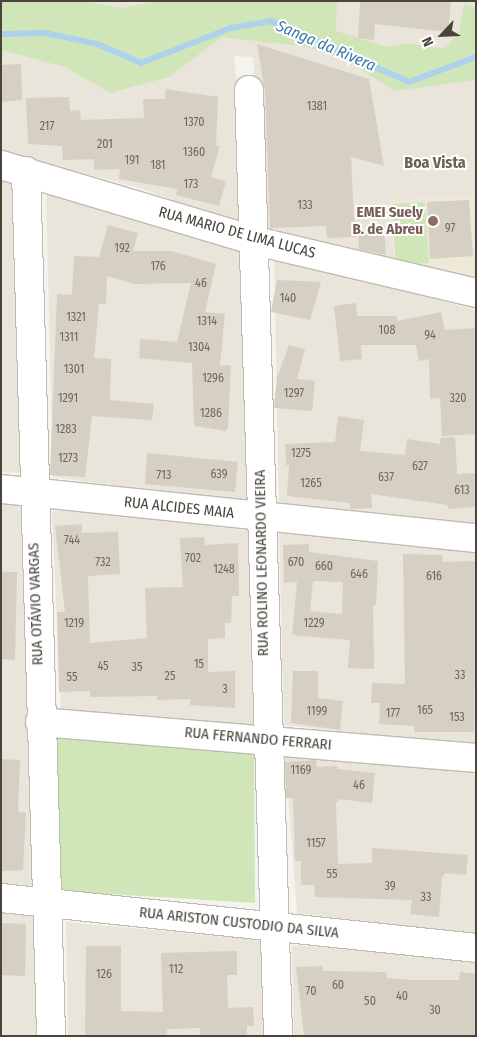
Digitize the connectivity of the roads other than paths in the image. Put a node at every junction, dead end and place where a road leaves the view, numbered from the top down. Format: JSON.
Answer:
{"nodes":[{"id":1,"x":249,"y":90,"type":"dead end"},
{"id":2,"x":13,"y":168,"type":"edge"},
{"id":3,"x":256,"y":241,"type":"junction"},
{"id":4,"x":476,"y":293,"type":"edge"},
{"id":5,"x":1,"y":489,"type":"edge"},
{"id":6,"x":32,"y":493,"type":"junction"},
{"id":7,"x":261,"y":517,"type":"junction"},
{"id":8,"x":476,"y":538,"type":"edge"},
{"id":9,"x":40,"y":722,"type":"junction"},
{"id":10,"x":266,"y":739,"type":"junction"},
{"id":11,"x":476,"y":758,"type":"edge"},
{"id":12,"x":1,"y":898,"type":"edge"},
{"id":13,"x":44,"y":902,"type":"junction"},
{"id":14,"x":275,"y":927,"type":"junction"},
{"id":15,"x":476,"y":948,"type":"edge"},
{"id":16,"x":51,"y":1036,"type":"edge"},
{"id":17,"x":278,"y":1036,"type":"edge"}],
"edges":[{"from":1,"to":3,"type":"street","name":"RUA ROLINO LEONARDO VIEIRA"},
{"from":2,"to":3,"type":"street","name":"RUA MARIO DE LIMA LUCAS"},
{"from":2,"to":6,"type":"street","name":"RUA OTÁVIO VARGAS"},
{"from":3,"to":4,"type":"street","name":"RUA MARIO DE LIMA LUCAS"},
{"from":3,"to":7,"type":"street","name":"RUA ROLINO LEONARDO VIEIRA"},
{"from":5,"to":6,"type":"street","name":"RUA ALCIDES MAIA"},
{"from":6,"to":7,"type":"street","name":"RUA ALCIDES MAIA"},
{"from":6,"to":9,"type":"street","name":"RUA OTÁVIO VARGAS"},
{"from":7,"to":8,"type":"street","name":"RUA ALCIDES MAIA"},
{"from":7,"to":10,"type":"street","name":"RUA ROLINO LEONARDO VIEIRA"},
{"from":9,"to":10,"type":"street","name":"RUA FERNANDO FERRARI"},
{"from":9,"to":13,"type":"street","name":"RUA OTÁVIO VARGAS"},
{"from":10,"to":11,"type":"street","name":"RUA FERNANDO FERRARI"},
{"from":10,"to":14,"type":"street","name":"RUA ROLINO LEONARDO VIEIRA"},
{"from":12,"to":13,"type":"street","name":"RUA ARISTON CUSTODIO DA SILVA"},
{"from":13,"to":14,"type":"street","name":"RUA ARISTON CUSTODIO DA SILVA"},
{"from":13,"to":16,"type":"street","name":"RUA OTÁVIO VARGAS"},
{"from":14,"to":15,"type":"street","name":"RUA ARISTON CUSTODIO DA SILVA"},
{"from":14,"to":17,"type":"street","name":"RUA ROLINO LEONARDO VIEIRA"}]}
